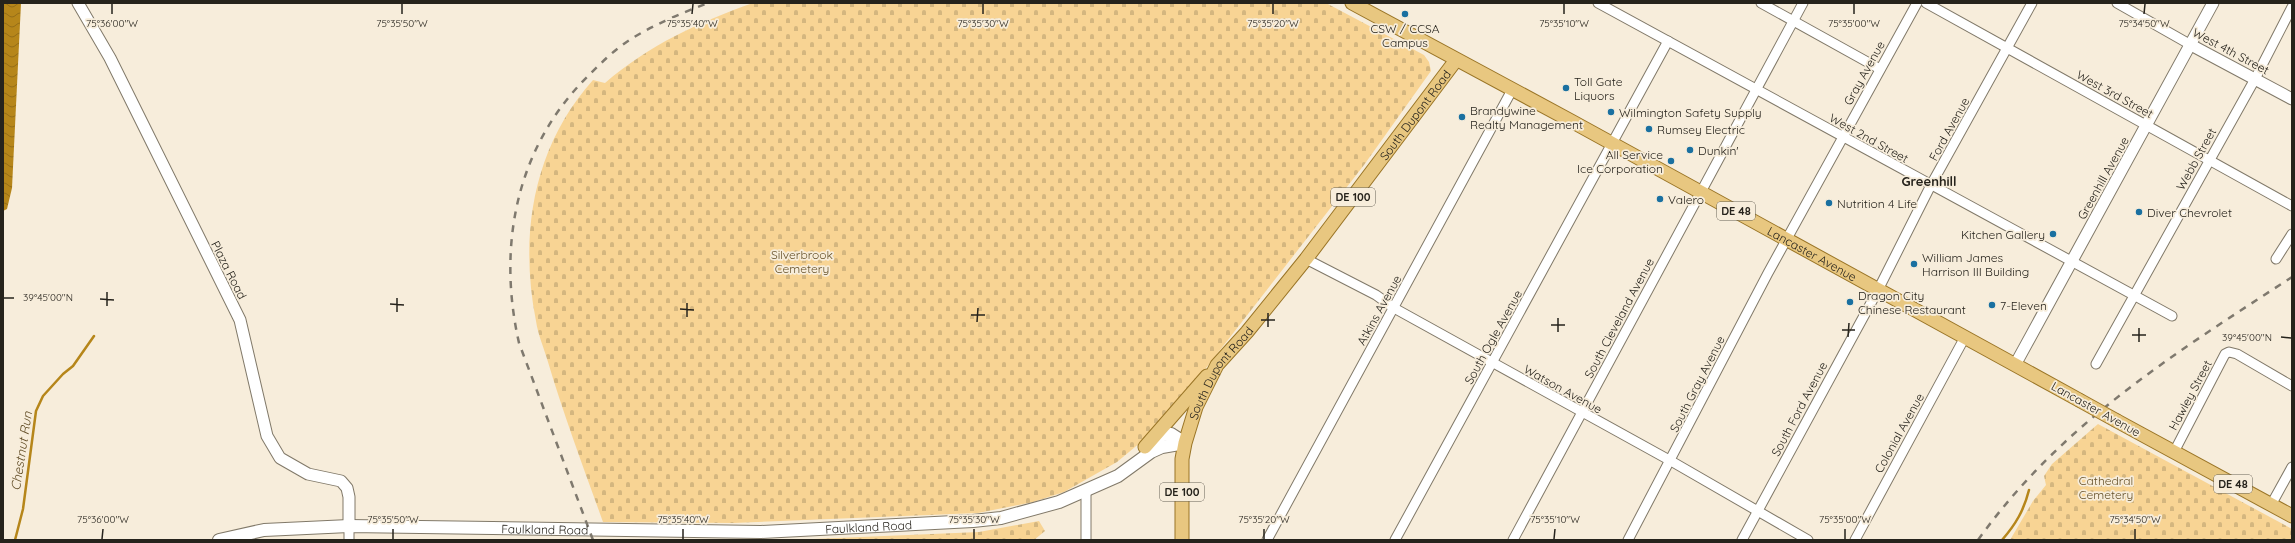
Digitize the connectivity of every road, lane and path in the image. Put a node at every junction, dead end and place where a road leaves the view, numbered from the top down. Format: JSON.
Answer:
{"nodes":[{"id":1,"x":78,"y":3,"type":"edge"},
{"id":2,"x":1352,"y":3,"type":"edge"},
{"id":3,"x":1598,"y":3,"type":"edge"},
{"id":4,"x":1761,"y":3,"type":"edge"},
{"id":5,"x":1803,"y":3,"type":"edge"},
{"id":6,"x":1917,"y":3,"type":"edge"},
{"id":7,"x":1926,"y":3,"type":"edge"},
{"id":8,"x":2032,"y":3,"type":"edge"},
{"id":9,"x":2117,"y":3,"type":"edge"},
{"id":10,"x":2214,"y":3,"type":"edge"},
{"id":11,"x":2292,"y":7,"type":"edge"},
{"id":12,"x":1793,"y":20,"type":"junction"},
{"id":13,"x":1668,"y":41,"type":"junction"},
{"id":14,"x":2191,"y":44,"type":"junction"},
{"id":15,"x":2008,"y":48,"type":"junction"},
{"id":16,"x":1456,"y":60,"type":"junction"},
{"id":17,"x":1880,"y":69,"type":"junction"},
{"id":18,"x":2255,"y":79,"type":"junction"},
{"id":19,"x":1755,"y":88,"type":"junction"},
{"id":20,"x":1512,"y":90,"type":"junction"},
{"id":21,"x":2292,"y":99,"type":"edge"},
{"id":22,"x":2146,"y":125,"type":"junction"},
{"id":23,"x":1843,"y":137,"type":"junction"},
{"id":24,"x":1611,"y":144,"type":"junction"},
{"id":25,"x":2210,"y":160,"type":"junction"},
{"id":26,"x":1931,"y":185,"type":"junction"},
{"id":27,"x":1700,"y":191,"type":"junction"},
{"id":28,"x":2292,"y":206,"type":"edge"},
{"id":29,"x":2292,"y":234,"type":"edge"},
{"id":30,"x":1787,"y":239,"type":"junction"},
{"id":31,"x":1306,"y":259,"type":"junction"},
{"id":32,"x":2276,"y":260,"type":"dead end"},
{"id":33,"x":2071,"y":263,"type":"junction"},
{"id":34,"x":1878,"y":290,"type":"junction"},
{"id":35,"x":2133,"y":295,"type":"junction"},
{"id":36,"x":1394,"y":308,"type":"junction"},
{"id":37,"x":2172,"y":316,"type":"dead end"},
{"id":38,"x":1965,"y":336,"type":"junction"},
{"id":39,"x":1493,"y":364,"type":"junction"},
{"id":40,"x":2096,"y":364,"type":"dead end"},
{"id":41,"x":1217,"y":365,"type":"junction"},
{"id":42,"x":2015,"y":365,"type":"junction"},
{"id":43,"x":2292,"y":386,"type":"edge"},
{"id":44,"x":1582,"y":413,"type":"junction"},
{"id":45,"x":1185,"y":443,"type":"junction"},
{"id":46,"x":1145,"y":446,"type":"junction"},
{"id":47,"x":2174,"y":452,"type":"junction"},
{"id":48,"x":1671,"y":461,"type":"junction"},
{"id":49,"x":2292,"y":467,"type":"edge"},
{"id":50,"x":1104,"y":481,"type":"junction"},
{"id":51,"x":1086,"y":490,"type":"junction"},
{"id":52,"x":2271,"y":505,"type":"junction"},
{"id":53,"x":1758,"y":511,"type":"junction"},
{"id":54,"x":2292,"y":516,"type":"edge"},
{"id":55,"x":349,"y":526,"type":"junction"},
{"id":56,"x":220,"y":540,"type":"edge"},
{"id":57,"x":349,"y":540,"type":"edge"},
{"id":58,"x":1086,"y":540,"type":"edge"},
{"id":59,"x":1182,"y":540,"type":"edge"},
{"id":60,"x":1267,"y":540,"type":"edge"},
{"id":61,"x":1395,"y":540,"type":"edge"},
{"id":62,"x":1513,"y":540,"type":"edge"},
{"id":63,"x":1628,"y":540,"type":"edge"},
{"id":64,"x":1742,"y":540,"type":"edge"},
{"id":65,"x":1808,"y":540,"type":"edge"},
{"id":66,"x":1855,"y":540,"type":"edge"}],
"edges":[{"from":1,"to":55,"type":"street","name":"Plaza Road"},
{"from":2,"to":16,"type":"main road","name":"Lancaster Avenue","number":"DE 48"},
{"from":3,"to":13,"type":"street","name":"West 2nd Street"},
{"from":4,"to":12,"type":"street"},
{"from":5,"to":12,"type":"street","name":"South Cleveland Avenue"},
{"from":6,"to":17,"type":"street","name":"Gray Avenue"},
{"from":7,"to":15,"type":"street","name":"West 3rd Street"},
{"from":8,"to":15,"type":"street","name":"Ford Avenue"},
{"from":9,"to":14,"type":"street","name":"West 4th Street"},
{"from":10,"to":14,"type":"street","name":"Greenhill Avenue"},
{"from":11,"to":18,"type":"street","name":"Webb Street"},
{"from":12,"to":17,"type":"street"},
{"from":12,"to":19,"type":"street","name":"South Cleveland Avenue"},
{"from":13,"to":19,"type":"street","name":"West 2nd Street"},
{"from":13,"to":24,"type":"street","name":"South Ogle Avenue"},
{"from":14,"to":18,"type":"street","name":"West 4th Street"},
{"from":14,"to":22,"type":"street","name":"Greenhill Avenue"},
{"from":15,"to":22,"type":"street","name":"West 3rd Street"},
{"from":15,"to":26,"type":"street","name":"Ford Avenue"},
{"from":16,"to":20,"type":"main road","name":"Lancaster Avenue","number":"DE 48"},
{"from":16,"to":31,"type":"main road","name":"South Dupont Road","number":"DE 100"},
{"from":17,"to":23,"type":"street","name":"Gray Avenue"},
{"from":18,"to":21,"type":"street","name":"West 4th Street"},
{"from":18,"to":25,"type":"street","name":"Webb Street"},
{"from":19,"to":23,"type":"street","name":"West 2nd Street"},
{"from":19,"to":27,"type":"street","name":"South Cleveland Avenue"},
{"from":20,"to":24,"type":"main road","name":"Lancaster Avenue","number":"DE 48"},
{"from":20,"to":36,"type":"street","name":"Atkins Avenue"},
{"from":22,"to":25,"type":"street","name":"West 3rd Street"},
{"from":22,"to":33,"type":"street","name":"Greenhill Avenue"},
{"from":23,"to":26,"type":"street","name":"West 2nd Street"},
{"from":23,"to":30,"type":"street","name":"Gray Avenue"},
{"from":24,"to":27,"type":"main road","name":"Lancaster Avenue","number":"DE 48"},
{"from":24,"to":39,"type":"street","name":"South Ogle Avenue"},
{"from":25,"to":28,"type":"street","name":"West 3rd Street"},
{"from":25,"to":35,"type":"street","name":"Webb Street"},
{"from":26,"to":33,"type":"street","name":"West 2nd Street"},
{"from":26,"to":34,"type":"street","name":"Ford Avenue"},
{"from":27,"to":30,"type":"main road","name":"Lancaster Avenue","number":"DE 48"},
{"from":27,"to":44,"type":"street","name":"South Cleveland Avenue"},
{"from":29,"to":32,"type":"street"},
{"from":30,"to":34,"type":"main road","name":"Lancaster Avenue","number":"DE 48"},
{"from":30,"to":48,"type":"street","name":"South Gray Avenue"},
{"from":31,"to":36,"type":"street","name":"Watson Avenue"},
{"from":31,"to":41,"type":"main road","name":"South Dupont Road","number":"DE 100"},
{"from":33,"to":35,"type":"street","name":"West 2nd Street"},
{"from":33,"to":42,"type":"street","name":"Greenhill Avenue"},
{"from":34,"to":38,"type":"main road","name":"Lancaster Avenue","number":"DE 48"},
{"from":34,"to":53,"type":"street","name":"South Ford Avenue"},
{"from":35,"to":37,"type":"street","name":"West 2nd Street"},
{"from":35,"to":40,"type":"street","name":"Webb Street"},
{"from":36,"to":39,"type":"street","name":"Watson Avenue"},
{"from":36,"to":60,"type":"street","name":"Atkins Avenue"},
{"from":38,"to":42,"type":"main road","name":"Lancaster Avenue","number":"DE 48"},
{"from":38,"to":66,"type":"street","name":"Colonial Avenue"},
{"from":39,"to":44,"type":"street","name":"Watson Avenue"},
{"from":39,"to":61,"type":"street","name":"South Ogle Avenue"},
{"from":41,"to":45,"type":"main road","name":"South Dupont Road","number":"DE 100"},
{"from":41,"to":46,"type":"main road"},
{"from":42,"to":47,"type":"main road","name":"Lancaster Avenue","number":"DE 48","bridge":true},
{"from":43,"to":47,"type":"street","name":"Hawley Street"},
{"from":44,"to":48,"type":"street","name":"Watson Avenue"},
{"from":44,"to":62,"type":"street","name":"South Cleveland Avenue"},
{"from":45,"to":46,"type":"main road","name":"Faulkland Road"},
{"from":45,"to":50,"type":"main road","name":"Faulkland Road"},
{"from":45,"to":59,"type":"main road","name":"South Dupont Road","number":"DE 100"},
{"from":46,"to":50,"type":"main road","name":"Faulkland Road"},
{"from":47,"to":52,"type":"main road","name":"Lancaster Avenue","number":"DE 48"},
{"from":48,"to":53,"type":"street","name":"Watson Avenue"},
{"from":48,"to":63,"type":"street","name":"South Gray Avenue"},
{"from":49,"to":52,"type":"street"},
{"from":50,"to":51,"type":"main road","name":"Faulkland Road"},
{"from":51,"to":55,"type":"main road","name":"Faulkland Road"},
{"from":51,"to":58,"type":"street"},
{"from":52,"to":54,"type":"main road","name":"Lancaster Avenue","number":"DE 48"},
{"from":53,"to":64,"type":"street","name":"South Ford Avenue"},
{"from":53,"to":65,"type":"street","name":"Watson Avenue"},
{"from":55,"to":56,"type":"main road","name":"Faulkland Road"},
{"from":55,"to":57,"type":"street"}]}
